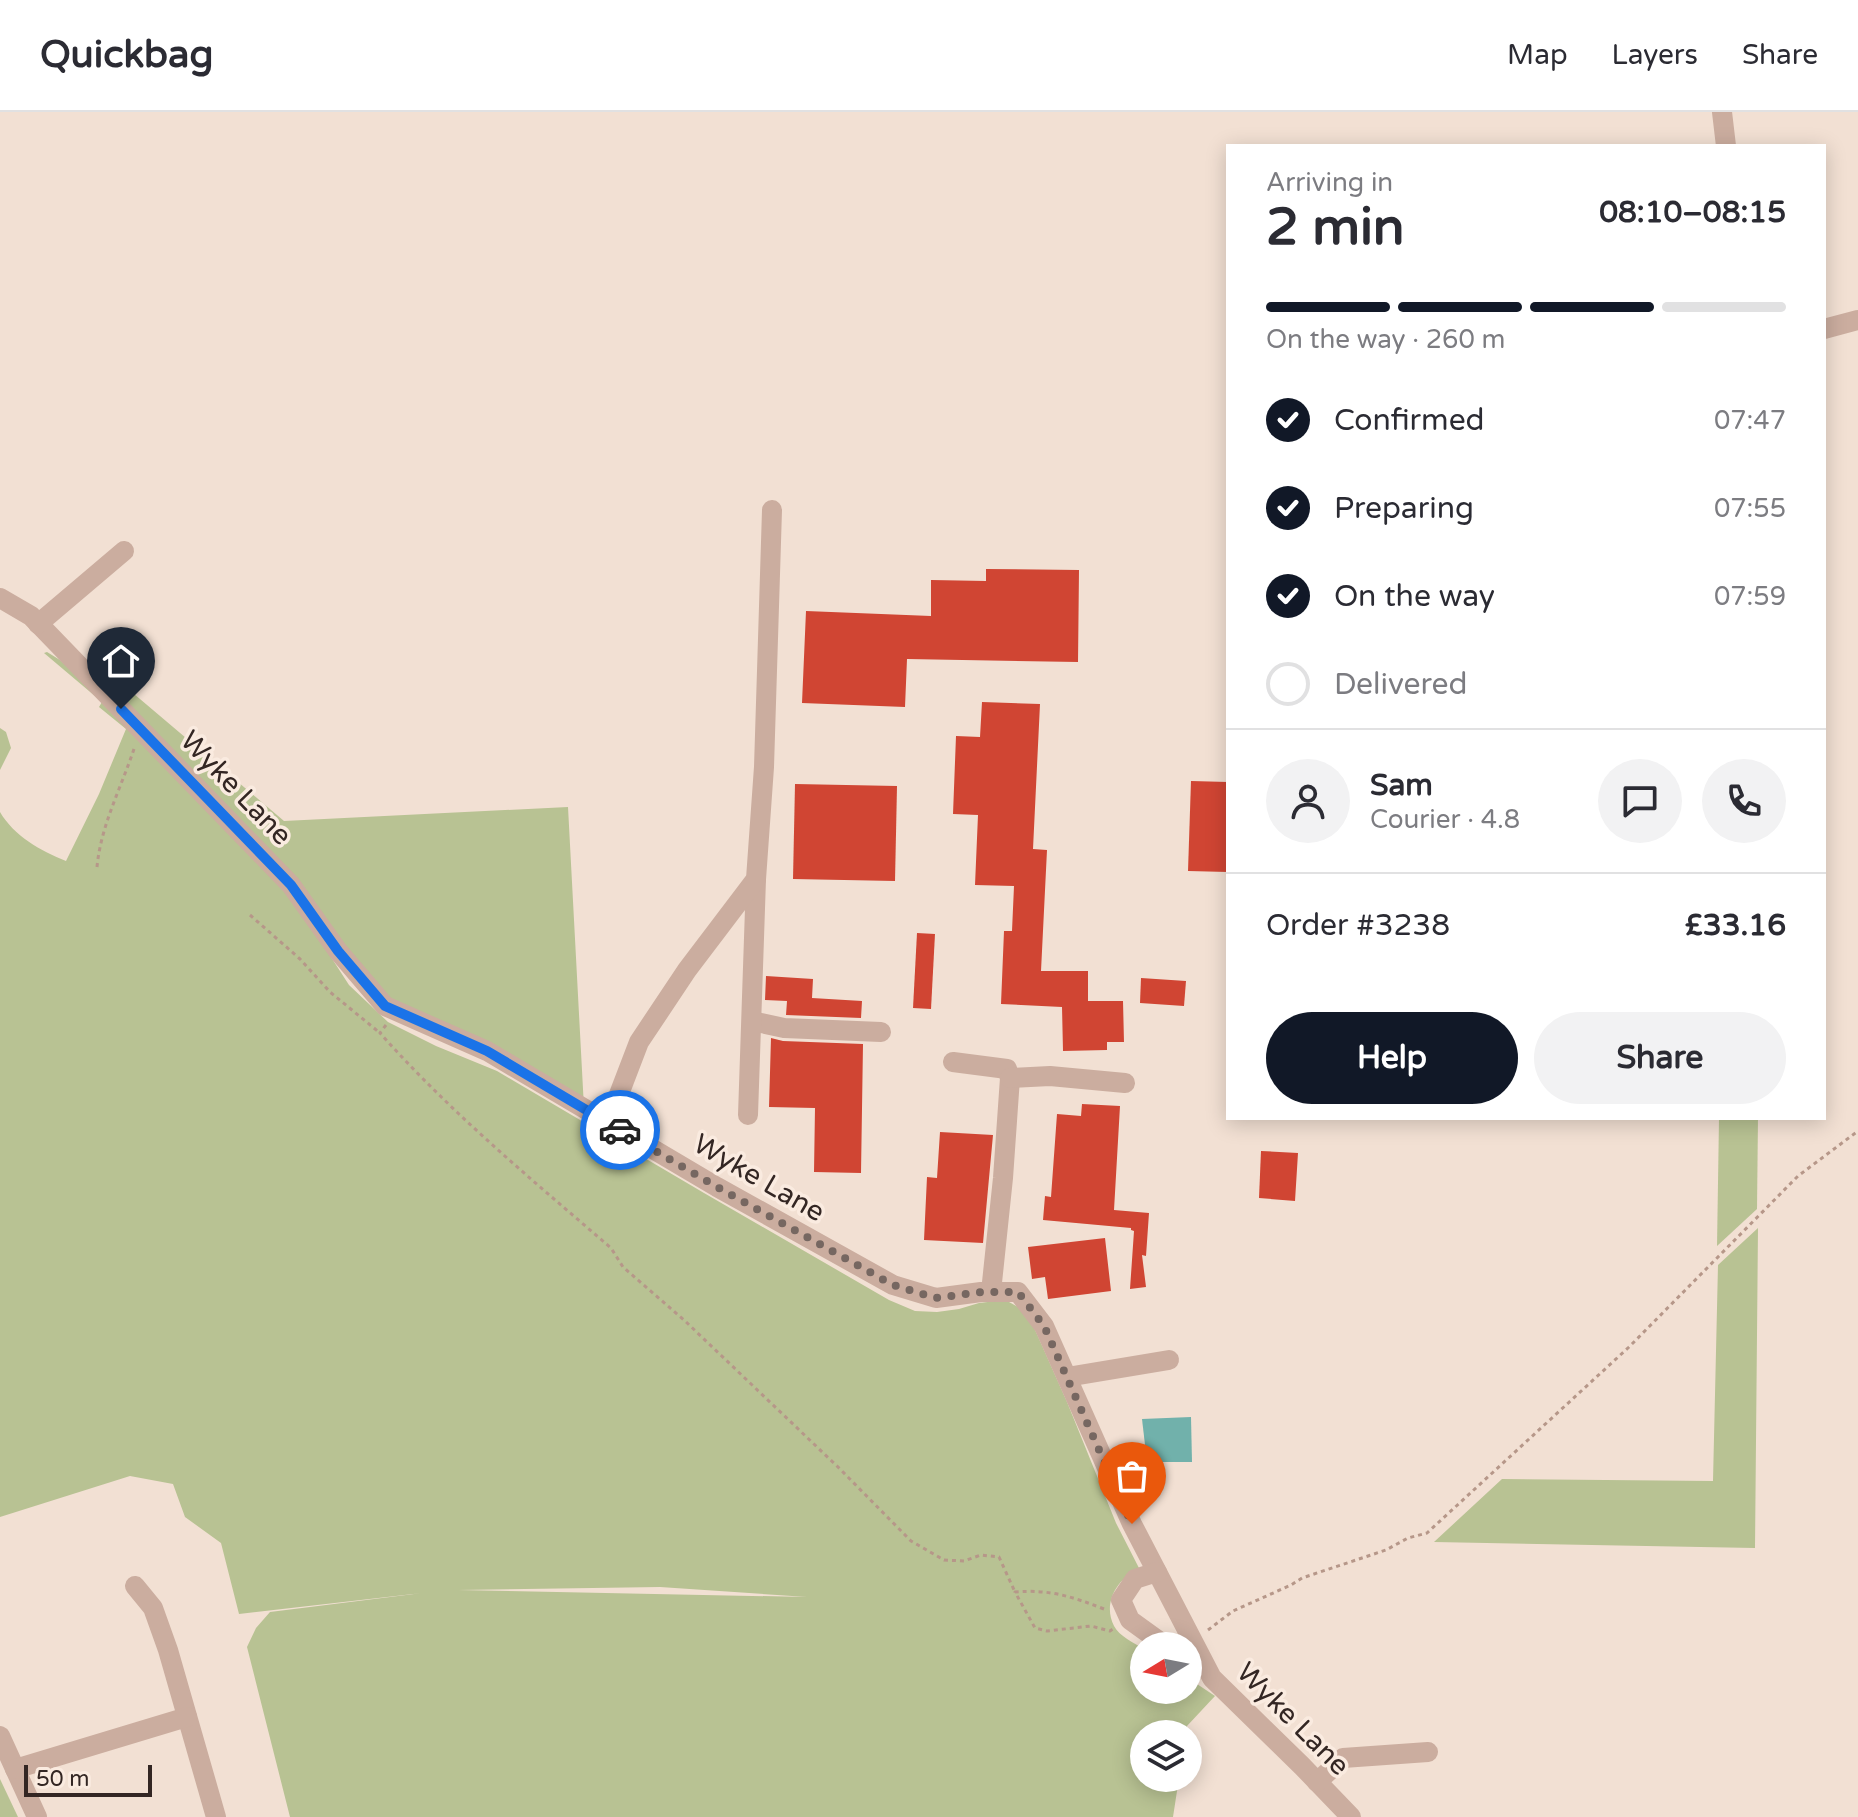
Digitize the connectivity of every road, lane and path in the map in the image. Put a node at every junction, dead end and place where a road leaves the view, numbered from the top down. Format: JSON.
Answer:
{"nodes":[{"id":1,"x":1722,"y":112,"type":"edge"},
{"id":2,"x":1726,"y":144,"type":"edge"},
{"id":3,"x":1858,"y":320,"type":"edge"},
{"id":4,"x":1826,"y":328,"type":"edge"},
{"id":5,"x":772,"y":510,"type":"dead end"},
{"id":6,"x":124,"y":551,"type":"dead end"},
{"id":7,"x":0,"y":598,"type":"edge"},
{"id":8,"x":38,"y":624,"type":"junction"},
{"id":9,"x":142,"y":731,"type":"junction"},
{"id":10,"x":97,"y":867,"type":"dead end"},
{"id":11,"x":756,"y":879,"type":"junction"},
{"id":12,"x":250,"y":915,"type":"dead end"},
{"id":13,"x":396,"y":1011,"type":"junction"},
{"id":14,"x":752,"y":1021,"type":"junction"},
{"id":15,"x":881,"y":1032,"type":"dead end"},
{"id":16,"x":380,"y":1033,"type":"junction"},
{"id":17,"x":953,"y":1062,"type":"dead end"},
{"id":18,"x":1010,"y":1078,"type":"junction"},
{"id":19,"x":1125,"y":1083,"type":"dead end"},
{"id":20,"x":748,"y":1115,"type":"dead end"},
{"id":21,"x":608,"y":1123,"type":"junction"},
{"id":22,"x":1858,"y":1131,"type":"edge"},
{"id":23,"x":991,"y":1292,"type":"junction"},
{"id":24,"x":1169,"y":1360,"type":"dead end"},
{"id":25,"x":1067,"y":1377,"type":"junction"},
{"id":26,"x":1157,"y":1572,"type":"junction"},
{"id":27,"x":135,"y":1586,"type":"dead end"},
{"id":28,"x":1015,"y":1592,"type":"junction"},
{"id":29,"x":1128,"y":1614,"type":"junction"},
{"id":30,"x":1149,"y":1632,"type":"edge"},
{"id":31,"x":1183,"y":1632,"type":"edge"},
{"id":32,"x":1202,"y":1637,"type":"edge"},
{"id":33,"x":1202,"y":1664,"type":"edge"},
{"id":34,"x":187,"y":1717,"type":"junction"},
{"id":35,"x":0,"y":1736,"type":"edge"},
{"id":36,"x":1428,"y":1752,"type":"dead end"},
{"id":37,"x":15,"y":1769,"type":"junction"},
{"id":38,"x":1317,"y":1782,"type":"junction"},
{"id":39,"x":37,"y":1817,"type":"edge"},
{"id":40,"x":216,"y":1817,"type":"edge"},
{"id":41,"x":1351,"y":1817,"type":"edge"}],
"edges":[{"from":1,"to":2,"type":"street"},
{"from":3,"to":4,"type":"street"},
{"from":5,"to":11,"type":"street"},
{"from":6,"to":8,"type":"street"},
{"from":7,"to":8,"type":"street","name":"Wyke Lane"},
{"from":8,"to":9,"type":"street","name":"Wyke Lane"},
{"from":9,"to":10,"type":"path"},
{"from":9,"to":13,"type":"street","name":"Wyke Lane"},
{"from":11,"to":14,"type":"street"},
{"from":11,"to":21,"type":"street"},
{"from":12,"to":16,"type":"path"},
{"from":13,"to":16,"type":"path"},
{"from":13,"to":21,"type":"street","name":"Wyke Lane"},
{"from":14,"to":15,"type":"street"},
{"from":14,"to":20,"type":"street"},
{"from":16,"to":28,"type":"path"},
{"from":17,"to":18,"type":"street"},
{"from":18,"to":19,"type":"street"},
{"from":18,"to":23,"type":"street"},
{"from":21,"to":23,"type":"street","name":"Wyke Lane"},
{"from":22,"to":32,"type":"path"},
{"from":23,"to":25,"type":"street","name":"Wyke Lane"},
{"from":24,"to":25,"type":"street"},
{"from":25,"to":26,"type":"street","name":"Wyke Lane"},
{"from":26,"to":29,"type":"street"},
{"from":26,"to":31,"type":"street","name":"Wyke Lane"},
{"from":27,"to":34,"type":"street"},
{"from":28,"to":29,"type":"path"},
{"from":28,"to":29,"type":"path"},
{"from":29,"to":30,"type":"street"},
{"from":33,"to":38,"type":"street","name":"Wyke Lane"},
{"from":34,"to":37,"type":"street"},
{"from":34,"to":40,"type":"street"},
{"from":35,"to":37,"type":"street"},
{"from":36,"to":38,"type":"street"},
{"from":37,"to":39,"type":"street"},
{"from":38,"to":41,"type":"street","name":"Wyke Lane"}]}
